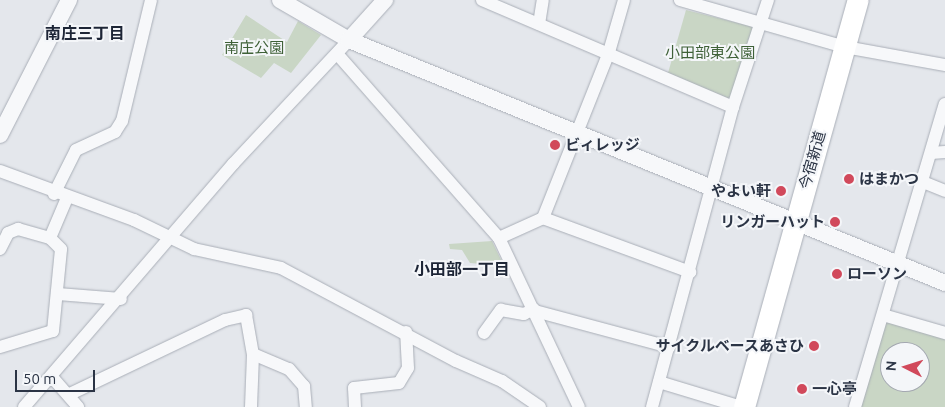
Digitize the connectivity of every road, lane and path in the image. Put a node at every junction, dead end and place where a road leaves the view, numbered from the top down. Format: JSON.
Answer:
{"nodes":[{"id":1,"x":69,"y":0,"type":"edge"},
{"id":2,"x":151,"y":0,"type":"edge"},
{"id":3,"x":280,"y":0,"type":"edge"},
{"id":4,"x":386,"y":0,"type":"edge"},
{"id":5,"x":482,"y":0,"type":"edge"},
{"id":6,"x":543,"y":0,"type":"edge"},
{"id":7,"x":624,"y":0,"type":"edge"},
{"id":8,"x":768,"y":0,"type":"edge"},
{"id":9,"x":858,"y":0,"type":"edge"},
{"id":10,"x":867,"y":0,"type":"edge"},
{"id":11,"x":689,"y":1,"type":"edge"},
{"id":12,"x":762,"y":22,"type":"junction"},
{"id":13,"x":539,"y":24,"type":"junction"},
{"id":14,"x":349,"y":40,"type":"junction"},
{"id":15,"x":850,"y":47,"type":"junction"},
{"id":16,"x":609,"y":52,"type":"junction"},
{"id":17,"x":339,"y":56,"type":"junction"},
{"id":18,"x":945,"y":65,"type":"edge"},
{"id":19,"x":945,"y":104,"type":"edge"},
{"id":20,"x":734,"y":107,"type":"junction"},
{"id":21,"x":576,"y":133,"type":"junction"},
{"id":22,"x":0,"y":135,"type":"edge"},
{"id":23,"x":945,"y":152,"type":"edge"},
{"id":24,"x":931,"y":153,"type":"junction"},
{"id":25,"x":0,"y":171,"type":"edge"},
{"id":26,"x":923,"y":182,"type":"junction"},
{"id":27,"x":714,"y":190,"type":"junction"},
{"id":28,"x":945,"y":191,"type":"edge"},
{"id":29,"x":61,"y":196,"type":"junction"},
{"id":30,"x":543,"y":218,"type":"junction"},
{"id":31,"x":798,"y":226,"type":"junction"},
{"id":32,"x":50,"y":238,"type":"junction"},
{"id":33,"x":499,"y":238,"type":"junction"},
{"id":34,"x":169,"y":241,"type":"junction"},
{"id":35,"x":0,"y":249,"type":"edge"},
{"id":36,"x":898,"y":266,"type":"junction"},
{"id":37,"x":690,"y":272,"type":"junction"},
{"id":38,"x":945,"y":283,"type":"edge"},
{"id":39,"x":58,"y":294,"type":"junction"},
{"id":40,"x":121,"y":300,"type":"junction"},
{"id":41,"x":534,"y":310,"type":"junction"},
{"id":42,"x":883,"y":315,"type":"junction"},
{"id":43,"x":406,"y":332,"type":"junction"},
{"id":44,"x":484,"y":333,"type":"dead end"},
{"id":45,"x":945,"y":334,"type":"edge"},
{"id":46,"x":669,"y":347,"type":"junction"},
{"id":47,"x":0,"y":348,"type":"edge"},
{"id":48,"x":253,"y":354,"type":"junction"},
{"id":49,"x":52,"y":377,"type":"junction"},
{"id":50,"x":659,"y":382,"type":"junction"},
{"id":51,"x":70,"y":394,"type":"junction"},
{"id":52,"x":28,"y":405,"type":"edge"},
{"id":53,"x":14,"y":407,"type":"edge"},
{"id":54,"x":78,"y":407,"type":"edge"},
{"id":55,"x":251,"y":407,"type":"edge"},
{"id":56,"x":306,"y":407,"type":"edge"},
{"id":57,"x":355,"y":407,"type":"edge"},
{"id":58,"x":540,"y":407,"type":"edge"},
{"id":59,"x":579,"y":407,"type":"edge"},
{"id":60,"x":652,"y":407,"type":"edge"},
{"id":61,"x":743,"y":407,"type":"edge"},
{"id":62,"x":755,"y":407,"type":"edge"},
{"id":63,"x":855,"y":407,"type":"edge"}],
"edges":[{"from":1,"to":22,"type":"street"},
{"from":2,"to":29,"type":"street"},
{"from":3,"to":14,"type":"street"},
{"from":4,"to":14,"type":"street"},
{"from":5,"to":13,"type":"street"},
{"from":6,"to":13,"type":"street"},
{"from":7,"to":16,"type":"street"},
{"from":8,"to":12,"type":"street"},
{"from":9,"to":15,"type":"highway","name":"今宿新道"},
{"from":10,"to":15,"type":"highway","name":"今宿新道"},
{"from":11,"to":12,"type":"street"},
{"from":12,"to":15,"type":"street"},
{"from":12,"to":20,"type":"street"},
{"from":13,"to":16,"type":"street"},
{"from":14,"to":17,"type":"street"},
{"from":14,"to":21,"type":"street"},
{"from":15,"to":18,"type":"street"},
{"from":15,"to":31,"type":"highway","name":"今宿新道"},
{"from":16,"to":20,"type":"street"},
{"from":16,"to":21,"type":"street"},
{"from":17,"to":33,"type":"street"},
{"from":17,"to":34,"type":"street"},
{"from":19,"to":24,"type":"street"},
{"from":20,"to":27,"type":"street"},
{"from":21,"to":27,"type":"street"},
{"from":21,"to":30,"type":"street"},
{"from":23,"to":24,"type":"street"},
{"from":24,"to":26,"type":"street"},
{"from":25,"to":29,"type":"street"},
{"from":26,"to":28,"type":"street"},
{"from":26,"to":36,"type":"street"},
{"from":27,"to":31,"type":"street"},
{"from":27,"to":37,"type":"street"},
{"from":29,"to":32,"type":"street"},
{"from":29,"to":34,"type":"street"},
{"from":30,"to":33,"type":"street"},
{"from":30,"to":37,"type":"street"},
{"from":31,"to":36,"type":"street"},
{"from":31,"to":61,"type":"highway","name":"今宿新道"},
{"from":31,"to":62,"type":"highway","name":"今宿新道"},
{"from":32,"to":35,"type":"street"},
{"from":32,"to":39,"type":"street"},
{"from":33,"to":41,"type":"street"},
{"from":34,"to":40,"type":"street"},
{"from":34,"to":43,"type":"street"},
{"from":36,"to":38,"type":"street"},
{"from":36,"to":42,"type":"street"},
{"from":37,"to":46,"type":"street"},
{"from":39,"to":40,"type":"street"},
{"from":39,"to":47,"type":"street"},
{"from":40,"to":49,"type":"street"},
{"from":41,"to":44,"type":"street"},
{"from":41,"to":46,"type":"street"},
{"from":41,"to":59,"type":"street"},
{"from":42,"to":45,"type":"street"},
{"from":42,"to":63,"type":"street"},
{"from":43,"to":57,"type":"street"},
{"from":43,"to":58,"type":"street"},
{"from":46,"to":50,"type":"street"},
{"from":48,"to":51,"type":"street"},
{"from":48,"to":55,"type":"street"},
{"from":48,"to":56,"type":"street"},
{"from":49,"to":51,"type":"street"},
{"from":49,"to":52,"type":"street"},
{"from":50,"to":60,"type":"street"},
{"from":50,"to":61,"type":"street"},
{"from":51,"to":54,"type":"street"},
{"from":52,"to":53,"type":"street"}]}
